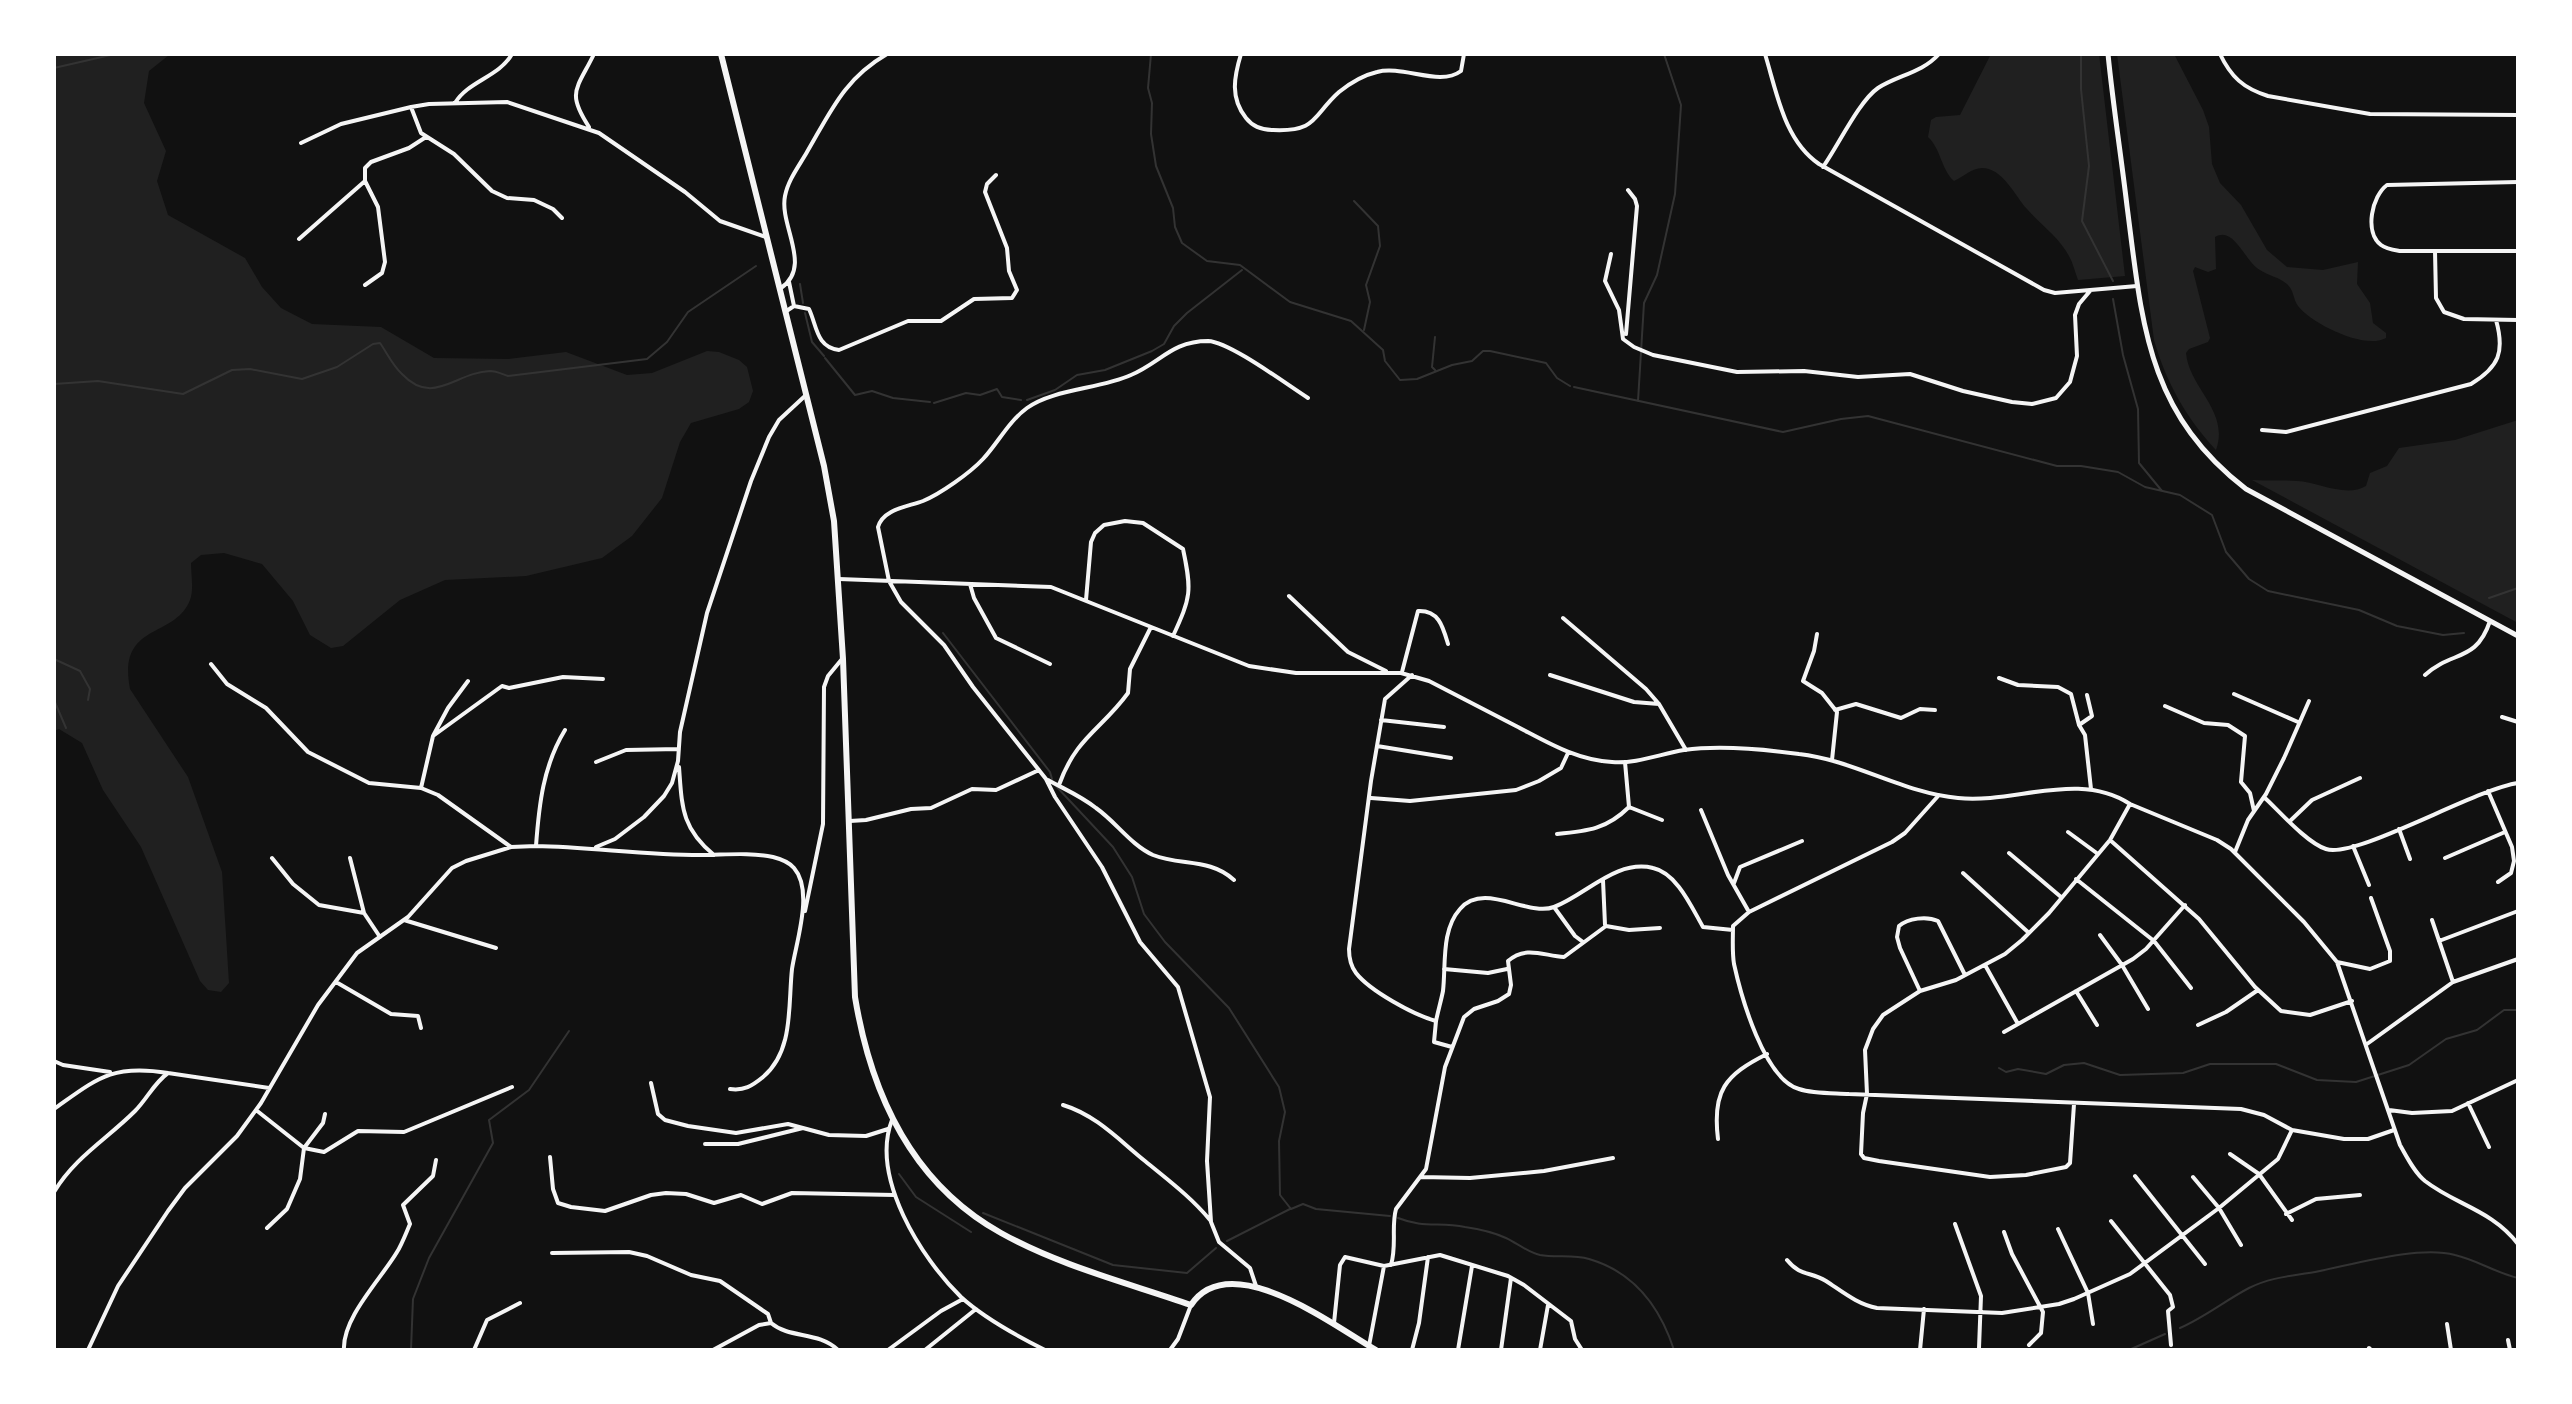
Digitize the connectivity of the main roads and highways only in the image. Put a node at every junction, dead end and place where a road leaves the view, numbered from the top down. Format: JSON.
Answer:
{"nodes":[{"id":1,"x":721,"y":54,"type":"edge"},
{"id":2,"x":1370,"y":1346,"type":"edge"}],
"edges":[{"from":1,"to":2,"type":"main road"}]}
